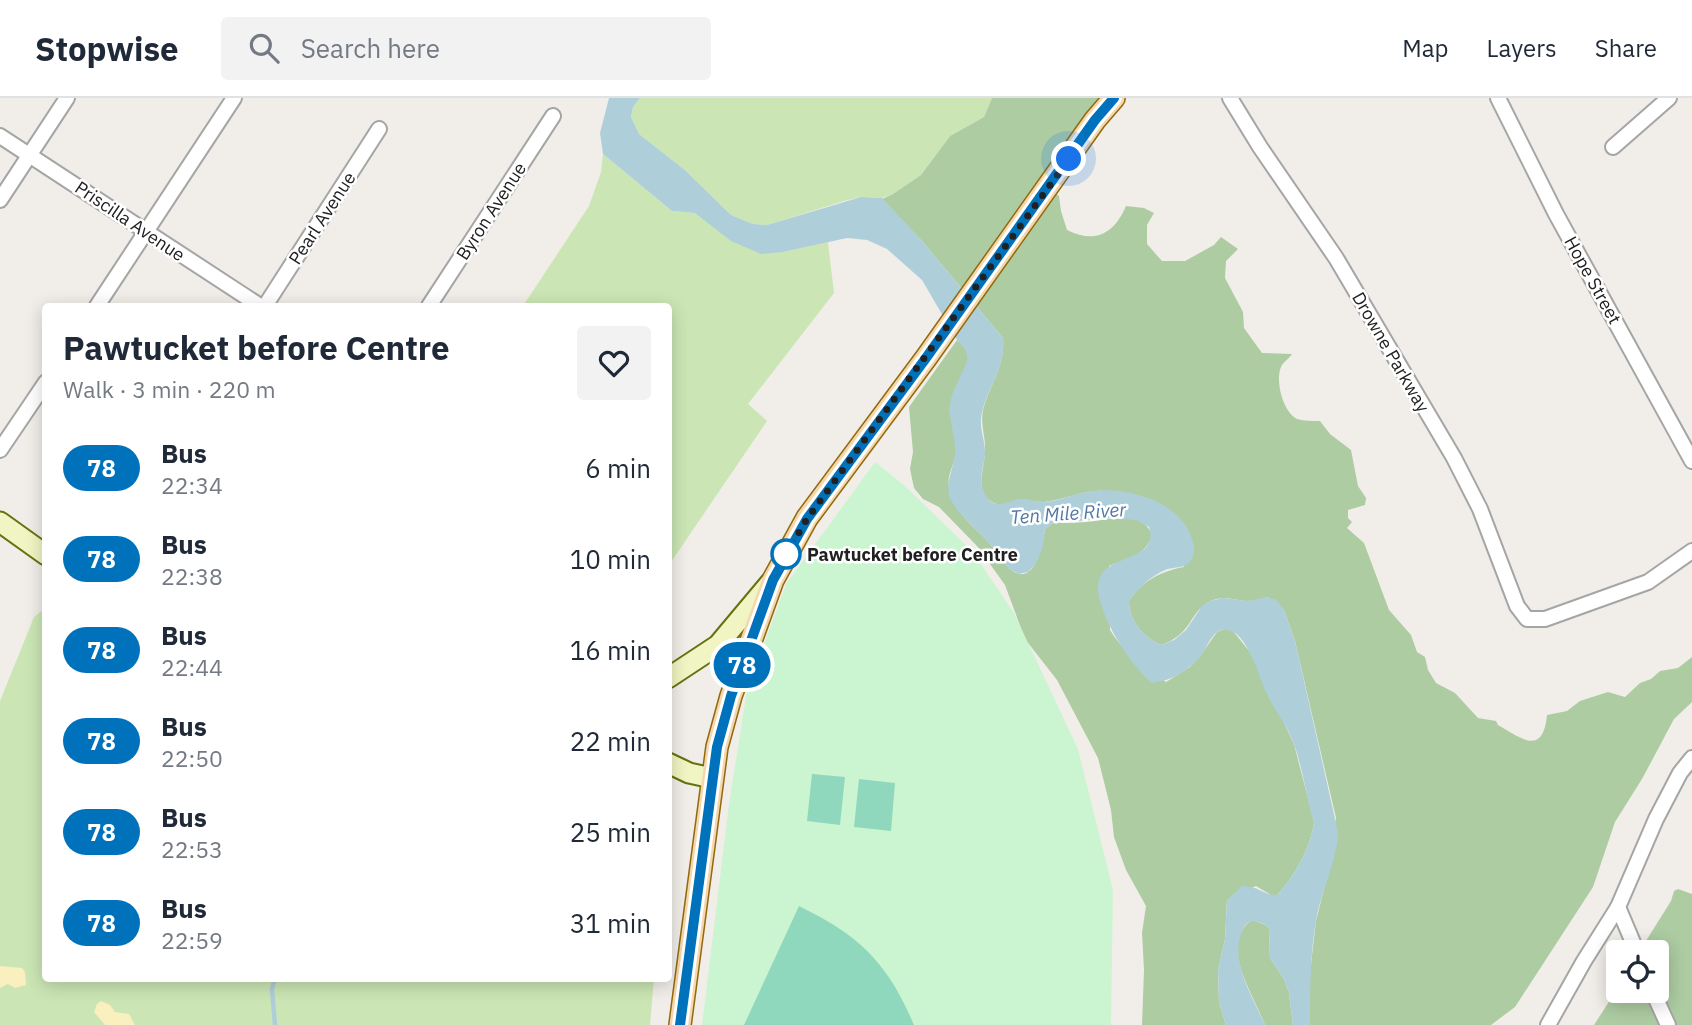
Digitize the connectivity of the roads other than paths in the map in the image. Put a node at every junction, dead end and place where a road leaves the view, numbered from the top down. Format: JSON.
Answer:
{"nodes":[{"id":1,"x":67,"y":98,"type":"edge"},
{"id":2,"x":234,"y":98,"type":"edge"},
{"id":3,"x":1114,"y":98,"type":"edge"},
{"id":4,"x":1230,"y":98,"type":"edge"},
{"id":5,"x":1498,"y":98,"type":"edge"},
{"id":6,"x":1669,"y":98,"type":"edge"},
{"id":7,"x":553,"y":116,"type":"dead end"},
{"id":8,"x":379,"y":129,"type":"dead end"},
{"id":9,"x":0,"y":136,"type":"edge"},
{"id":10,"x":1613,"y":147,"type":"dead end"},
{"id":11,"x":29,"y":156,"type":"junction"},
{"id":12,"x":0,"y":200,"type":"edge"},
{"id":13,"x":146,"y":231,"type":"junction"},
{"id":14,"x":99,"y":303,"type":"edge"},
{"id":15,"x":257,"y":303,"type":"edge"},
{"id":16,"x":264,"y":303,"type":"edge"},
{"id":17,"x":431,"y":303,"type":"edge"},
{"id":18,"x":42,"y":388,"type":"edge"},
{"id":19,"x":0,"y":450,"type":"edge"},
{"id":20,"x":1692,"y":461,"type":"edge"},
{"id":21,"x":0,"y":522,"type":"edge"},
{"id":22,"x":1692,"y":551,"type":"edge"},
{"id":23,"x":42,"y":552,"type":"edge"},
{"id":24,"x":773,"y":580,"type":"junction"},
{"id":25,"x":672,"y":675,"type":"edge"},
{"id":26,"x":1692,"y":758,"type":"edge"},
{"id":27,"x":672,"y":765,"type":"edge"},
{"id":28,"x":712,"y":778,"type":"junction"},
{"id":29,"x":1618,"y":907,"type":"junction"},
{"id":30,"x":1632,"y":940,"type":"edge"},
{"id":31,"x":1658,"y":1003,"type":"edge"},
{"id":32,"x":680,"y":1025,"type":"edge"},
{"id":33,"x":1548,"y":1025,"type":"edge"},
{"id":34,"x":1668,"y":1025,"type":"edge"}],
"edges":[{"from":1,"to":11,"type":"street"},
{"from":2,"to":13,"type":"street"},
{"from":3,"to":24,"type":"main road"},
{"from":4,"to":22,"type":"street","name":"Drowne Parkway"},
{"from":5,"to":20,"type":"street","name":"Hope Street"},
{"from":6,"to":10,"type":"street"},
{"from":7,"to":17,"type":"street","name":"Byron Avenue"},
{"from":8,"to":16,"type":"street","name":"Pearl Avenue"},
{"from":9,"to":11,"type":"street","name":"Priscilla Avenue"},
{"from":11,"to":12,"type":"street"},
{"from":11,"to":13,"type":"street","name":"Priscilla Avenue"},
{"from":13,"to":14,"type":"street"},
{"from":13,"to":15,"type":"street","name":"Priscilla Avenue"},
{"from":18,"to":19,"type":"street"},
{"from":21,"to":23,"type":"main road"},
{"from":24,"to":25,"type":"main road"},
{"from":24,"to":28,"type":"main road"},
{"from":26,"to":29,"type":"street"},
{"from":27,"to":28,"type":"main road"},
{"from":28,"to":32,"type":"main road"},
{"from":29,"to":30,"type":"street"},
{"from":29,"to":33,"type":"street"},
{"from":31,"to":34,"type":"street"}]}
